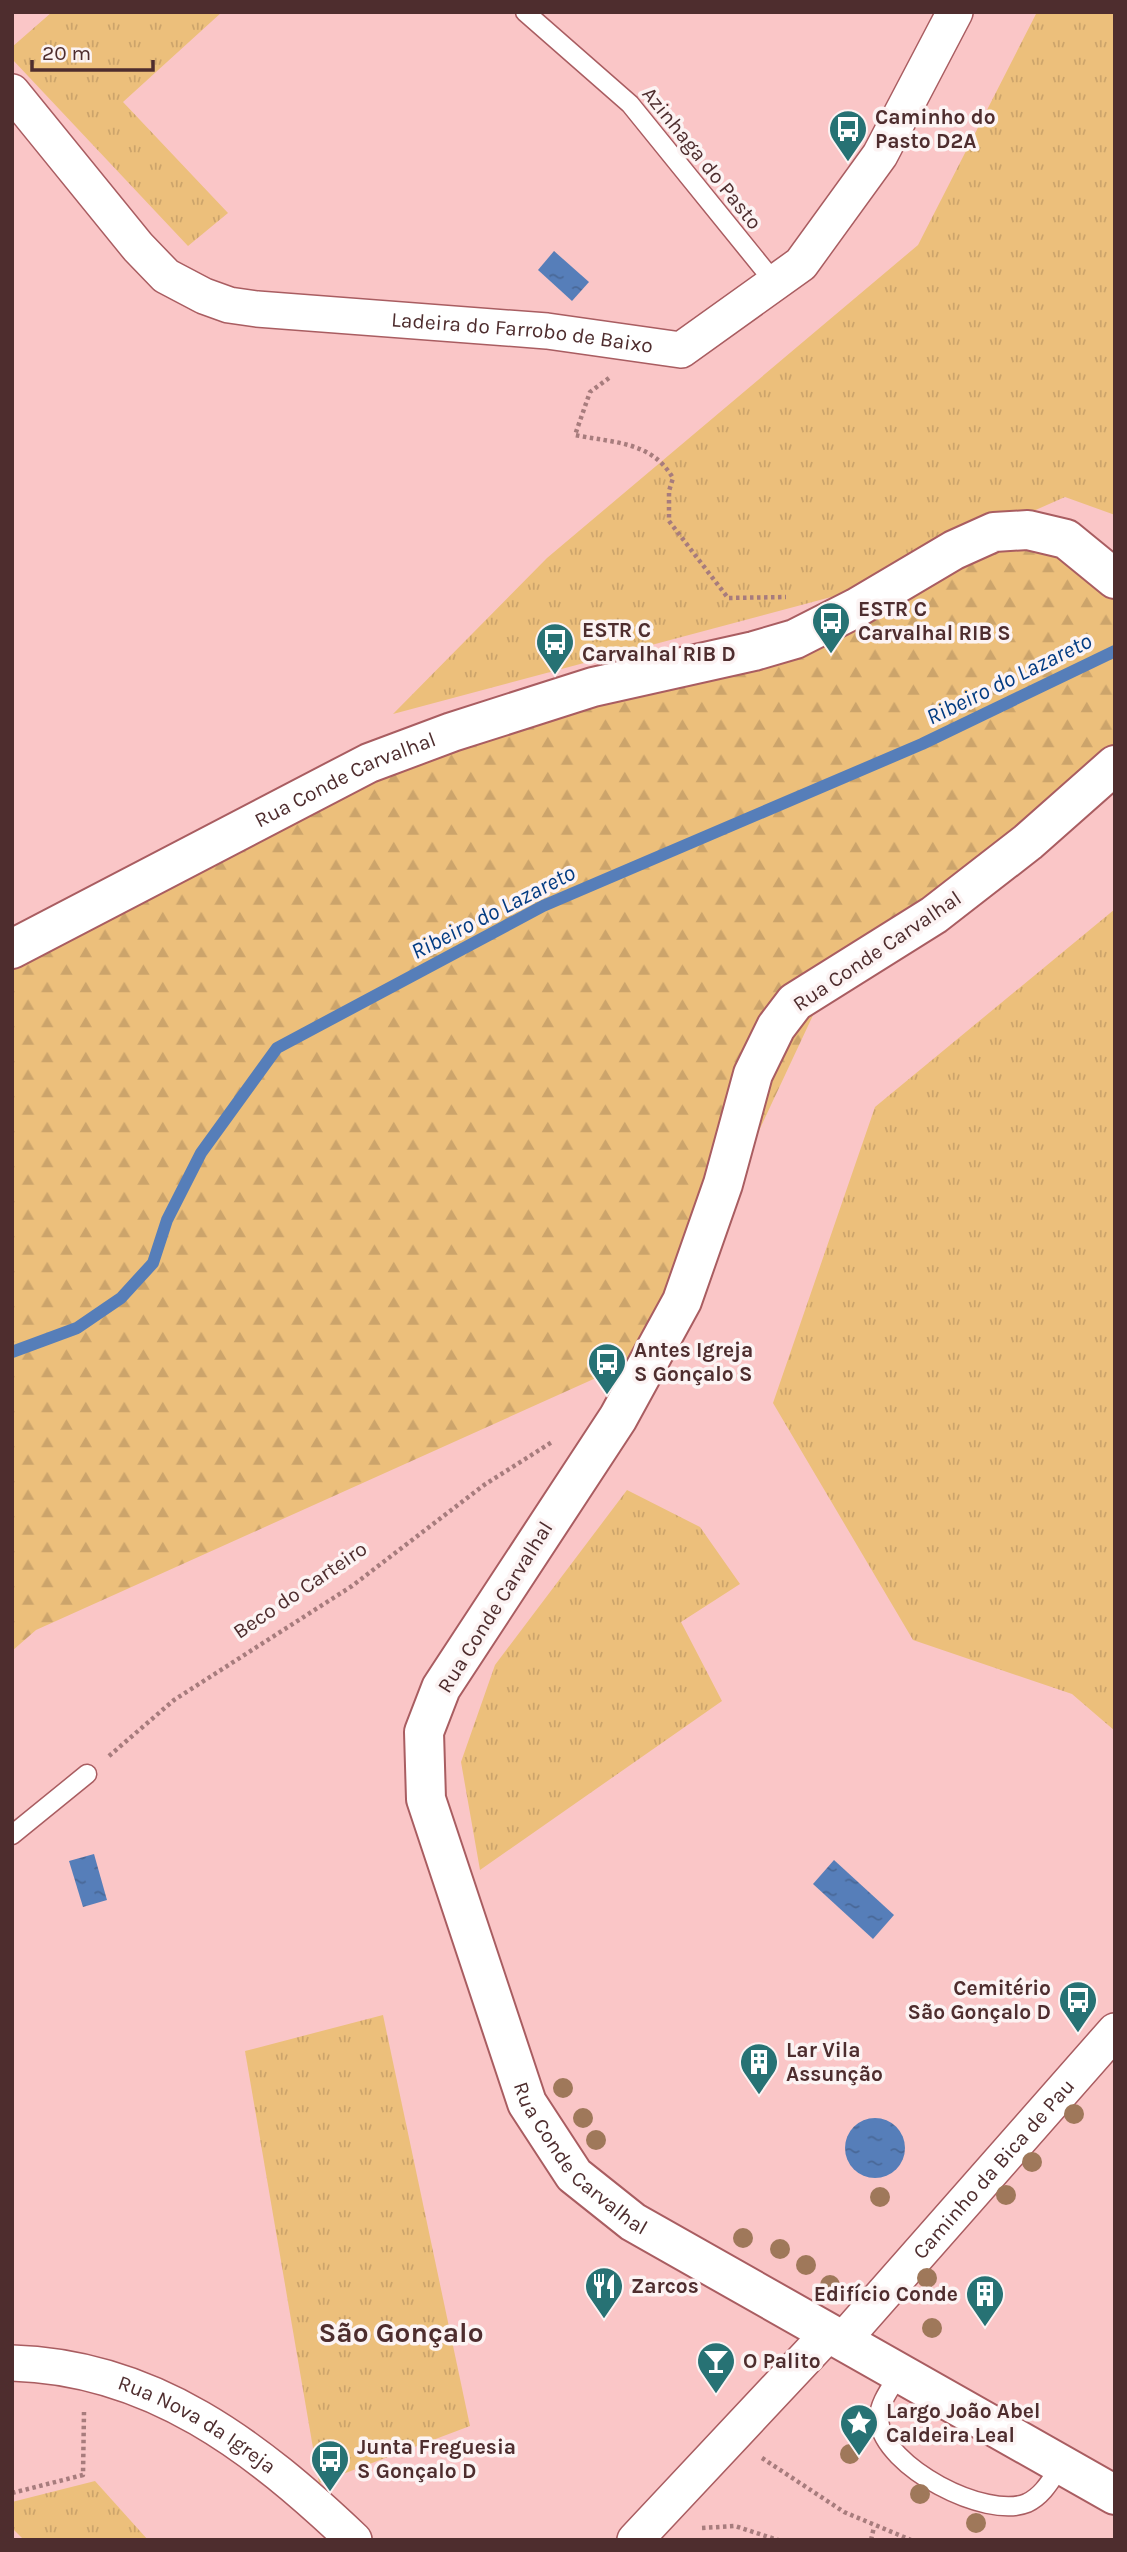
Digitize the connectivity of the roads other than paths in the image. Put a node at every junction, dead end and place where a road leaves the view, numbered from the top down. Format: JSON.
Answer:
{"nodes":[{"id":1,"x":525,"y":12,"type":"edge"},
{"id":2,"x":955,"y":12,"type":"edge"},
{"id":3,"x":12,"y":92,"type":"edge"},
{"id":4,"x":775,"y":283,"type":"junction"},
{"id":5,"x":1115,"y":579,"type":"edge"},
{"id":6,"x":1115,"y":765,"type":"edge"},
{"id":7,"x":12,"y":949,"type":"edge"},
{"id":8,"x":87,"y":1774,"type":"road end"},
{"id":9,"x":12,"y":1835,"type":"edge"},
{"id":10,"x":1115,"y":2031,"type":"edge"},
{"id":11,"x":836,"y":2336,"type":"junction"},
{"id":12,"x":12,"y":2363,"type":"edge"},
{"id":13,"x":900,"y":2373,"type":"junction"},
{"id":14,"x":1062,"y":2464,"type":"junction"},
{"id":15,"x":1115,"y":2495,"type":"edge"},
{"id":16,"x":337,"y":2535,"type":"edge"},
{"id":17,"x":635,"y":2540,"type":"edge"}],
"edges":[{"from":1,"to":4,"type":"lane","name":"Azinhaga do Pasto"},
{"from":2,"to":4,"type":"street","name":"Ladeira do Farrobo de Baixo"},
{"from":3,"to":4,"type":"street","name":"Ladeira do Farrobo de Baixo"},
{"from":5,"to":7,"type":"main road","name":"Rua Conde Carvalhal"},
{"from":6,"to":11,"type":"main road","name":"Rua Conde Carvalhal"},
{"from":8,"to":9,"type":"lane"},
{"from":10,"to":11,"type":"street","name":"Caminho da Bica de Pau"},
{"from":11,"to":13,"type":"main road","name":"Rua Conde Carvalhal"},
{"from":11,"to":17,"type":"street"},
{"from":12,"to":16,"type":"street","name":"Rua Nova da Igreja"},
{"from":13,"to":14,"type":"main road","name":"Rua Conde Carvalhal"},
{"from":13,"to":14,"type":"lane"},
{"from":14,"to":15,"type":"main road","name":"Rua Conde Carvalhal"}]}
